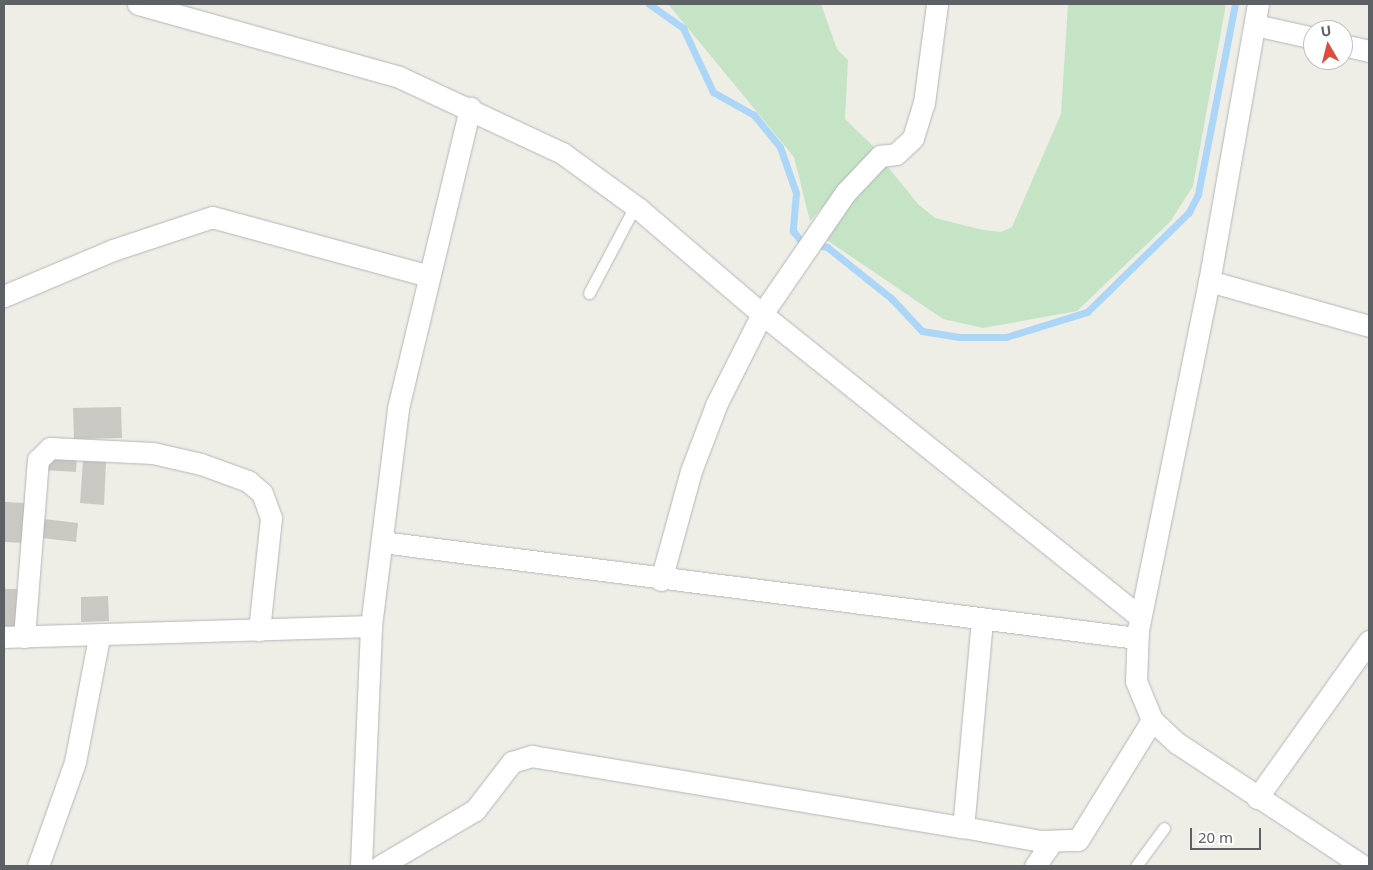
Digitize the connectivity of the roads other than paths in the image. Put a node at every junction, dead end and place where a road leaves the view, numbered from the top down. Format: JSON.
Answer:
{"nodes":[{"id":1,"x":138,"y":4,"type":"edge"},
{"id":2,"x":937,"y":4,"type":"edge"},
{"id":3,"x":1258,"y":4,"type":"edge"},
{"id":4,"x":1255,"y":25,"type":"junction"},
{"id":5,"x":1303,"y":36,"type":"edge"},
{"id":6,"x":1353,"y":47,"type":"edge"},
{"id":7,"x":1369,"y":51,"type":"edge"},
{"id":8,"x":470,"y":108,"type":"junction"},
{"id":9,"x":635,"y":206,"type":"junction"},
{"id":10,"x":430,"y":276,"type":"junction"},
{"id":11,"x":1209,"y":281,"type":"junction"},
{"id":12,"x":589,"y":292,"type":"dead end"},
{"id":13,"x":4,"y":296,"type":"edge"},
{"id":14,"x":770,"y":302,"type":"junction"},
{"id":15,"x":1369,"y":326,"type":"edge"},
{"id":16,"x":382,"y":542,"type":"junction"},
{"id":17,"x":662,"y":580,"type":"junction"},
{"id":18,"x":1140,"y":617,"type":"junction"},
{"id":19,"x":982,"y":620,"type":"junction"},
{"id":20,"x":371,"y":626,"type":"junction"},
{"id":21,"x":259,"y":630,"type":"junction"},
{"id":22,"x":14,"y":637,"type":"edge"},
{"id":23,"x":99,"y":637,"type":"junction"},
{"id":24,"x":1137,"y":638,"type":"junction"},
{"id":25,"x":1369,"y":641,"type":"edge"},
{"id":26,"x":1152,"y":720,"type":"junction"},
{"id":27,"x":1257,"y":798,"type":"junction"},
{"id":28,"x":963,"y":827,"type":"junction"},
{"id":29,"x":1164,"y":828,"type":"dead end"},
{"id":30,"x":1052,"y":842,"type":"junction"},
{"id":31,"x":38,"y":866,"type":"edge"},
{"id":32,"x":361,"y":866,"type":"edge"},
{"id":33,"x":380,"y":866,"type":"edge"},
{"id":34,"x":1035,"y":866,"type":"edge"},
{"id":35,"x":1136,"y":866,"type":"edge"},
{"id":36,"x":1363,"y":866,"type":"edge"}],
"edges":[{"from":1,"to":8,"type":"street"},
{"from":2,"to":14,"type":"street"},
{"from":3,"to":4,"type":"street"},
{"from":4,"to":5,"type":"street"},
{"from":4,"to":11,"type":"street"},
{"from":6,"to":7,"type":"street"},
{"from":8,"to":9,"type":"street"},
{"from":8,"to":10,"type":"street"},
{"from":9,"to":12,"type":"lane"},
{"from":9,"to":14,"type":"street"},
{"from":10,"to":13,"type":"street"},
{"from":10,"to":16,"type":"street"},
{"from":11,"to":15,"type":"street"},
{"from":11,"to":18,"type":"street"},
{"from":14,"to":17,"type":"street"},
{"from":14,"to":18,"type":"street"},
{"from":16,"to":17,"type":"street"},
{"from":16,"to":20,"type":"street"},
{"from":17,"to":19,"type":"street"},
{"from":18,"to":24,"type":"street"},
{"from":19,"to":24,"type":"street"},
{"from":19,"to":28,"type":"street"},
{"from":20,"to":21,"type":"street"},
{"from":20,"to":32,"type":"street"},
{"from":21,"to":22,"type":"street"},
{"from":21,"to":23,"type":"street"},
{"from":22,"to":23,"type":"street"},
{"from":23,"to":31,"type":"street"},
{"from":24,"to":26,"type":"street"},
{"from":25,"to":27,"type":"street"},
{"from":26,"to":27,"type":"street"},
{"from":26,"to":30,"type":"street"},
{"from":27,"to":36,"type":"street"},
{"from":28,"to":30,"type":"street"},
{"from":28,"to":33,"type":"street"},
{"from":29,"to":35,"type":"lane"},
{"from":30,"to":34,"type":"street"}]}
